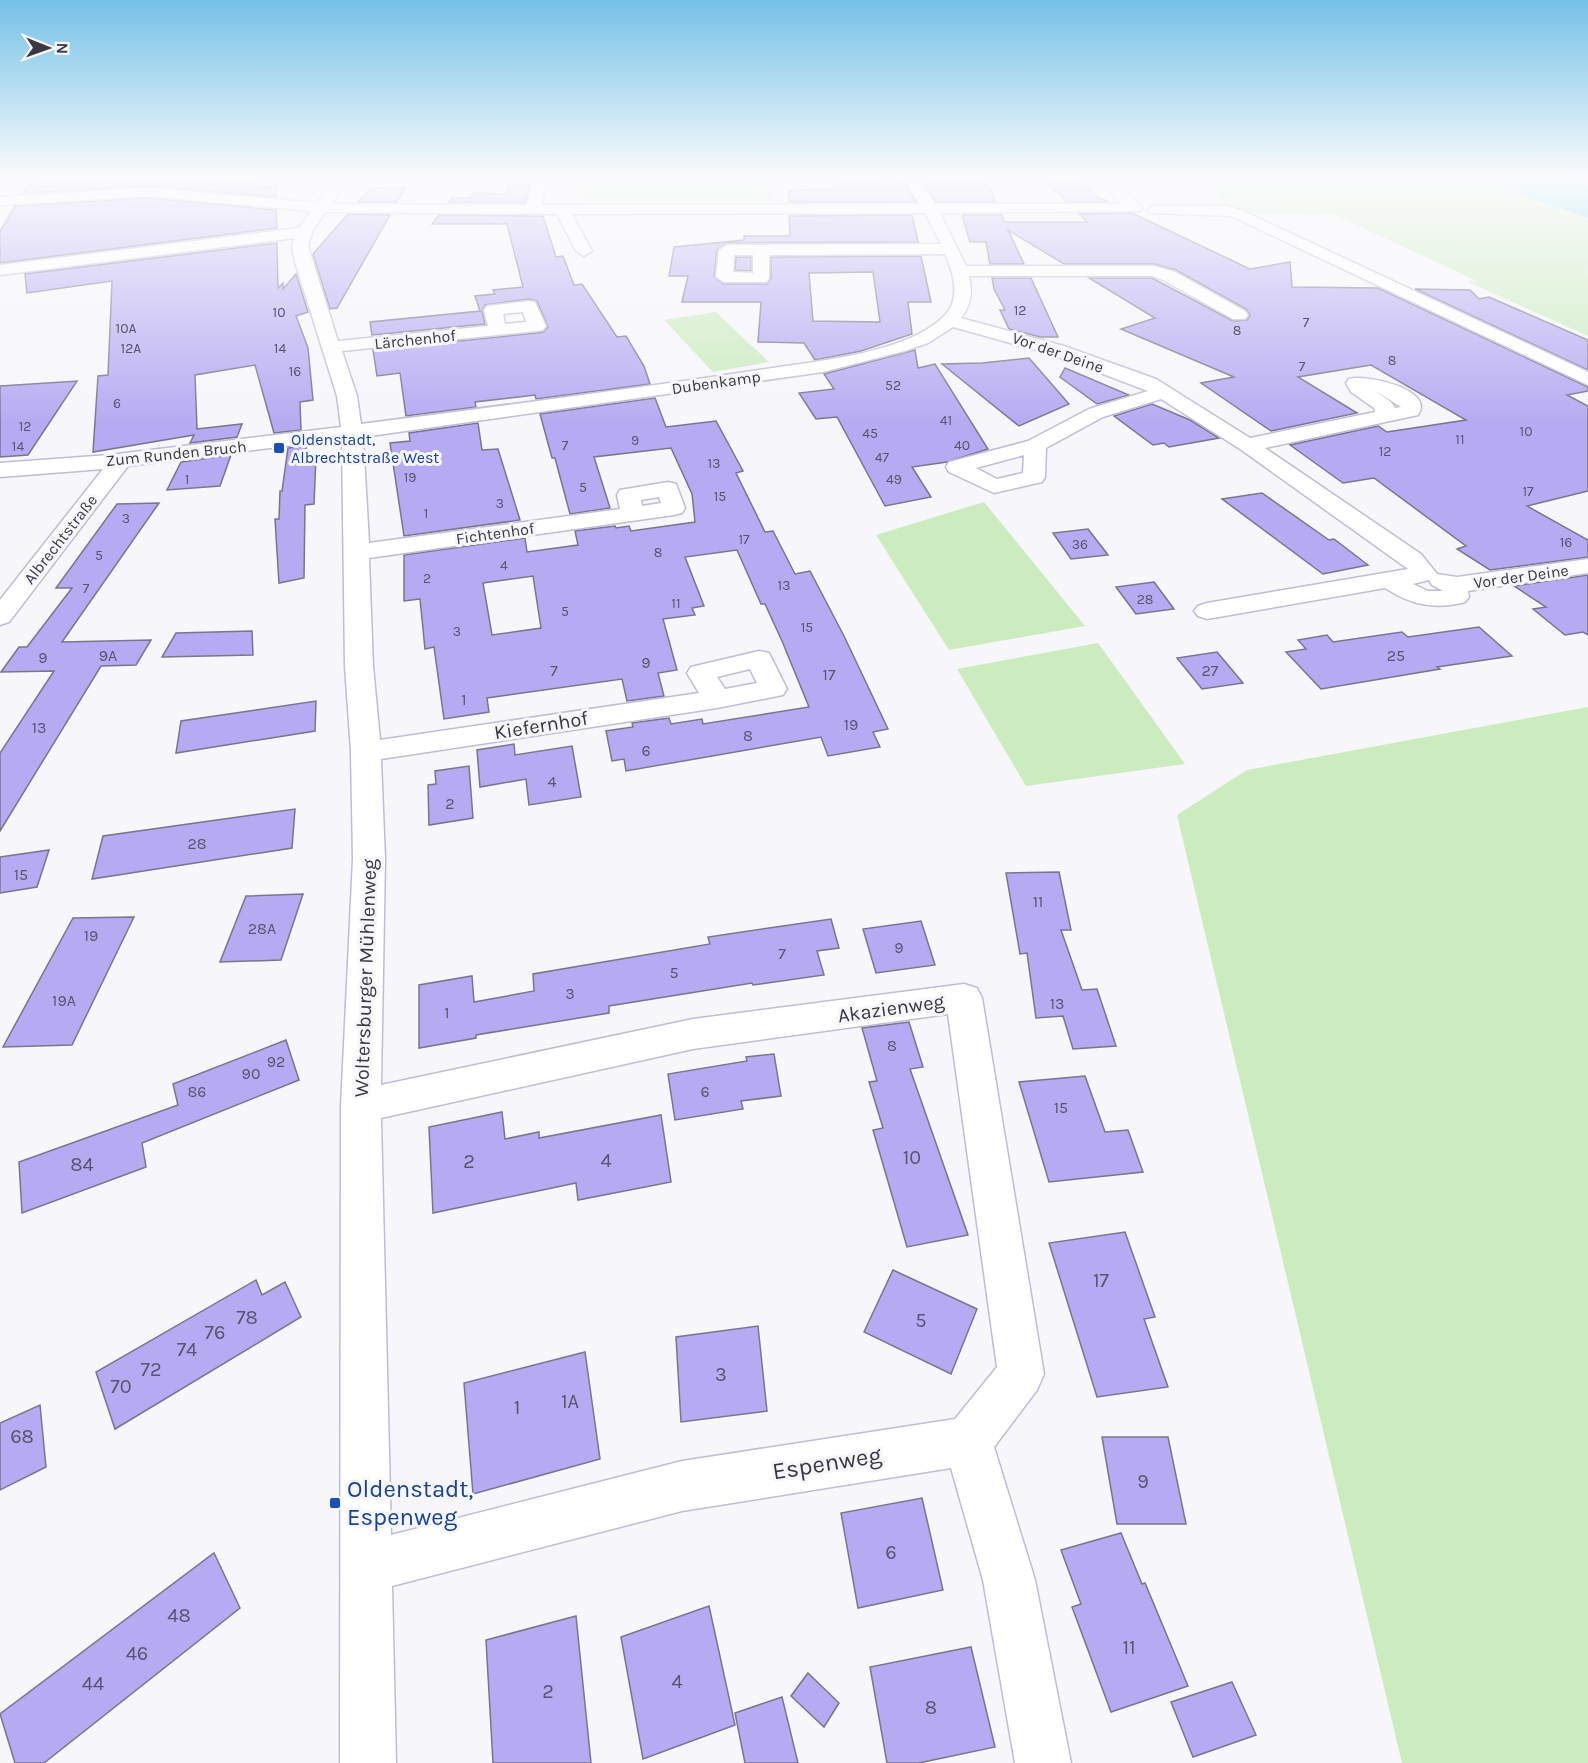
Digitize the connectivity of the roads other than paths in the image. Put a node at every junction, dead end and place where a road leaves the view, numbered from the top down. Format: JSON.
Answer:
{"nodes":[{"id":1,"x":94,"y":258,"type":"edge"},
{"id":2,"x":302,"y":258,"type":"edge"},
{"id":3,"x":954,"y":258,"type":"edge"},
{"id":4,"x":1332,"y":258,"type":"edge"},
{"id":5,"x":0,"y":270,"type":"edge"},
{"id":6,"x":959,"y":271,"type":"junction"},
{"id":7,"x":1239,"y":315,"type":"dead end"},
{"id":8,"x":950,"y":321,"type":"junction"},
{"id":9,"x":498,"y":330,"type":"dead end"},
{"id":10,"x":331,"y":347,"type":"junction"},
{"id":11,"x":1588,"y":379,"type":"edge"},
{"id":12,"x":1164,"y":392,"type":"junction"},
{"id":13,"x":1386,"y":417,"type":"dead end"},
{"id":14,"x":352,"y":433,"type":"junction"},
{"id":15,"x":1035,"y":445,"type":"dead end"},
{"id":16,"x":1247,"y":445,"type":"junction"},
{"id":17,"x":121,"y":460,"type":"junction"},
{"id":18,"x":0,"y":470,"type":"edge"},
{"id":19,"x":633,"y":513,"type":"dead end"},
{"id":20,"x":357,"y":552,"type":"junction"},
{"id":21,"x":1588,"y":566,"type":"edge"},
{"id":22,"x":1425,"y":574,"type":"junction"},
{"id":23,"x":1390,"y":581,"type":"junction"},
{"id":24,"x":1455,"y":585,"type":"junction"},
{"id":25,"x":1207,"y":611,"type":"dead end"},
{"id":26,"x":0,"y":617,"type":"edge"},
{"id":27,"x":717,"y":699,"type":"dead end"},
{"id":28,"x":366,"y":752,"type":"junction"},
{"id":29,"x":361,"y":1106,"type":"junction"},
{"id":30,"x":968,"y":1441,"type":"junction"},
{"id":31,"x":365,"y":1568,"type":"junction"},
{"id":32,"x":368,"y":1763,"type":"edge"},
{"id":33,"x":1043,"y":1763,"type":"edge"}],
"edges":[{"from":1,"to":5,"type":"street"},
{"from":2,"to":10,"type":"street","name":"Woltersburger Mühlenweg"},
{"from":3,"to":6,"type":"street"},
{"from":4,"to":11,"type":"street"},
{"from":6,"to":7,"type":"street"},
{"from":6,"to":8,"type":"street"},
{"from":8,"to":12,"type":"street","name":"Vor der Deine"},
{"from":8,"to":14,"type":"street","name":"Dubenkamp"},
{"from":9,"to":10,"type":"street","name":"Lärchenhof"},
{"from":10,"to":14,"type":"street","name":"Woltersburger Mühlenweg"},
{"from":12,"to":15,"type":"street"},
{"from":12,"to":16,"type":"street","name":"Vor der Deine"},
{"from":13,"to":16,"type":"street"},
{"from":14,"to":17,"type":"street","name":"Zum Runden Bruch"},
{"from":14,"to":20,"type":"street","name":"Woltersburger Mühlenweg"},
{"from":16,"to":22,"type":"street","name":"Vor der Deine"},
{"from":17,"to":18,"type":"street","name":"Zum Runden Bruch"},
{"from":17,"to":26,"type":"street","name":"Albrechtstraße"},
{"from":19,"to":20,"type":"street","name":"Fichtenhof"},
{"from":20,"to":28,"type":"street","name":"Woltersburger Mühlenweg"},
{"from":21,"to":24,"type":"street","name":"Vor der Deine"},
{"from":22,"to":23,"type":"street"},
{"from":22,"to":24,"type":"street","name":"Vor der Deine"},
{"from":23,"to":24,"type":"street","name":"Vor der Deine"},
{"from":23,"to":25,"type":"street"},
{"from":27,"to":28,"type":"street","name":"Kiefernhof"},
{"from":28,"to":29,"type":"street","name":"Woltersburger Mühlenweg"},
{"from":29,"to":30,"type":"street","name":"Akazienweg"},
{"from":29,"to":31,"type":"street","name":"Woltersburger Mühlenweg"},
{"from":30,"to":31,"type":"street","name":"Espenweg"},
{"from":30,"to":33,"type":"street"},
{"from":31,"to":32,"type":"street","name":"Woltersburger Mühlenweg"}]}
